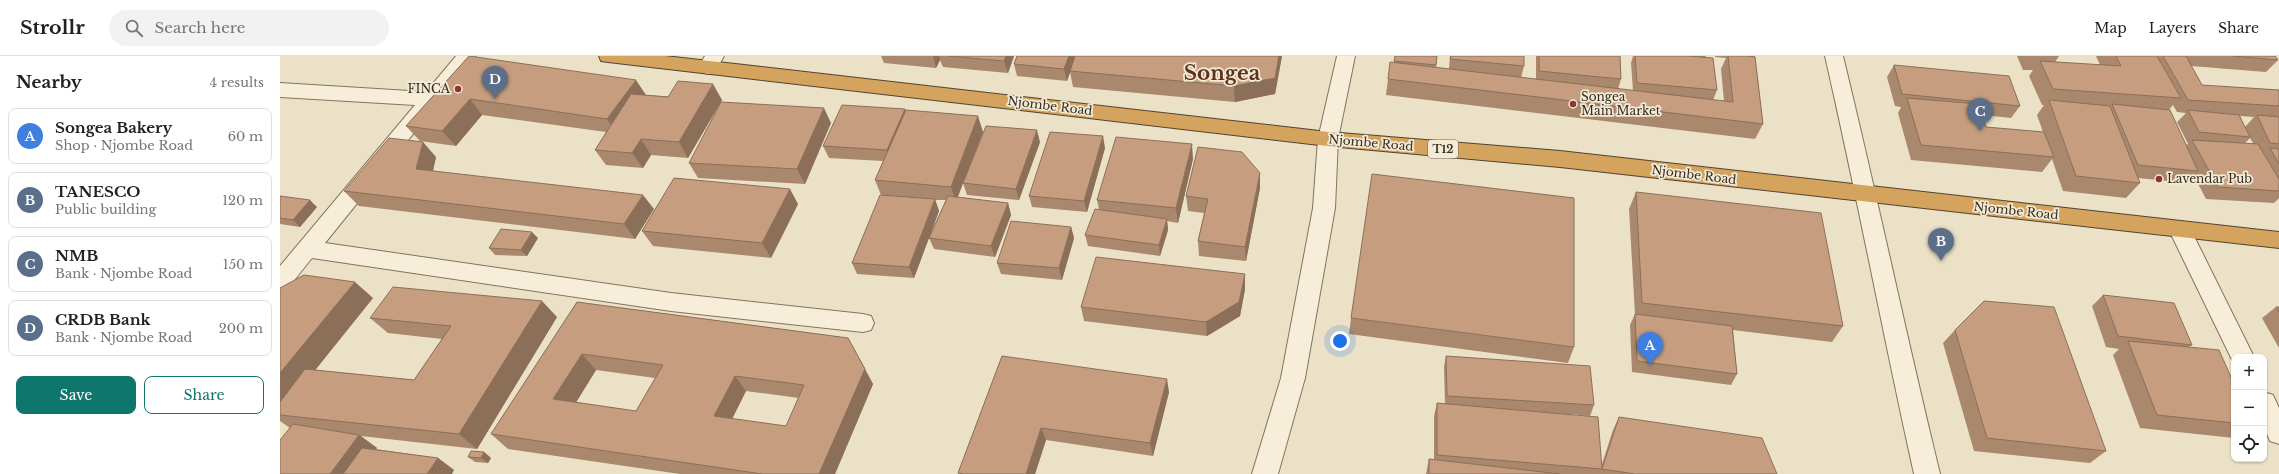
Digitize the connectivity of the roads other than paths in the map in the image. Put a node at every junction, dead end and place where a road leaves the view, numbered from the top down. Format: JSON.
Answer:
{"nodes":[{"id":1,"x":467,"y":56,"type":"edge"},
{"id":2,"x":608,"y":56,"type":"edge"},
{"id":3,"x":1346,"y":56,"type":"edge"},
{"id":4,"x":1834,"y":56,"type":"edge"},
{"id":5,"x":712,"y":62,"type":"edge"},
{"id":6,"x":280,"y":90,"type":"edge"},
{"id":7,"x":432,"y":98,"type":"junction"},
{"id":8,"x":1328,"y":139,"type":"junction"},
{"id":9,"x":1867,"y":195,"type":"junction"},
{"id":10,"x":2180,"y":230,"type":"junction"},
{"id":11,"x":2279,"y":240,"type":"edge"},
{"id":12,"x":307,"y":249,"type":"junction"},
{"id":13,"x":280,"y":282,"type":"edge"},
{"id":14,"x":862,"y":323,"type":"dead end"},
{"id":15,"x":2241,"y":354,"type":"edge"},
{"id":16,"x":2267,"y":408,"type":"edge"},
{"id":17,"x":2279,"y":433,"type":"edge"},
{"id":18,"x":1265,"y":474,"type":"edge"},
{"id":19,"x":1927,"y":474,"type":"edge"}],
"edges":[{"from":1,"to":7,"type":"street"},
{"from":2,"to":5,"type":"highway","name":"Njombe Road","number":"T12"},
{"from":3,"to":8,"type":"street"},
{"from":4,"to":9,"type":"street"},
{"from":5,"to":8,"type":"highway","name":"Njombe Road","number":"T12"},
{"from":6,"to":7,"type":"street"},
{"from":7,"to":12,"type":"street"},
{"from":8,"to":9,"type":"highway","name":"Njombe Road","number":"T12"},
{"from":8,"to":18,"type":"street"},
{"from":9,"to":10,"type":"highway","name":"Njombe Road","number":"T12"},
{"from":9,"to":19,"type":"street"},
{"from":10,"to":11,"type":"highway","name":"Njombe Road","number":"T12"},
{"from":10,"to":15,"type":"street"},
{"from":12,"to":13,"type":"street"},
{"from":12,"to":14,"type":"street"},
{"from":16,"to":17,"type":"street"}]}
